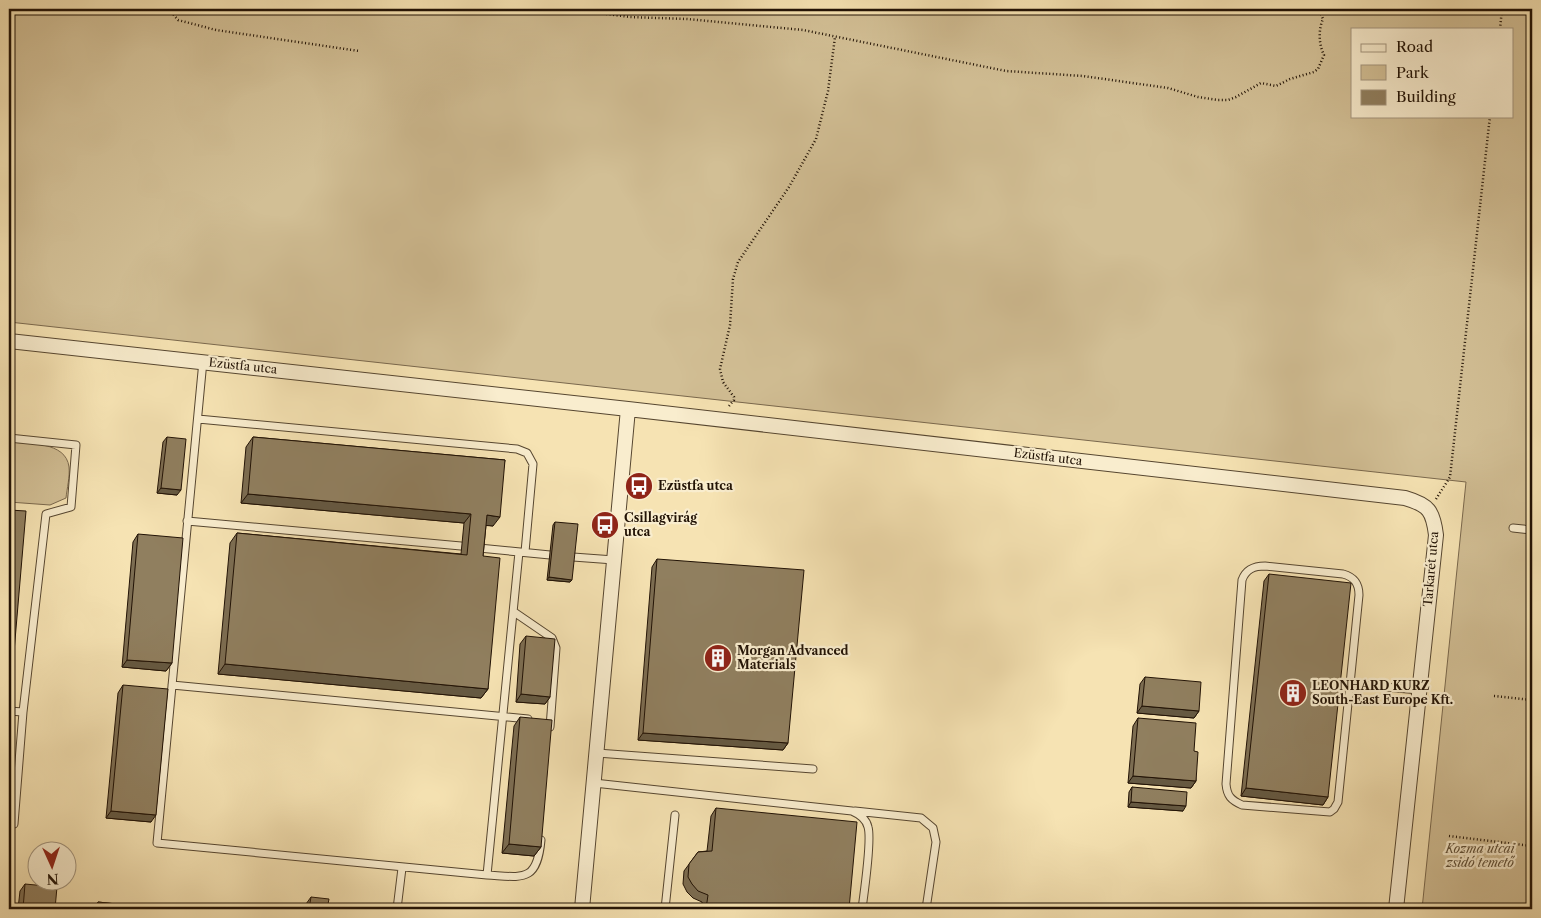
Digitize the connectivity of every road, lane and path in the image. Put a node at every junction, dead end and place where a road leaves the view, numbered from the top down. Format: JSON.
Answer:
{"nodes":[{"id":1,"x":169,"y":9,"type":"edge"},
{"id":2,"x":568,"y":9,"type":"edge"},
{"id":3,"x":1319,"y":9,"type":"edge"},
{"id":4,"x":1502,"y":9,"type":"edge"},
{"id":5,"x":1500,"y":28,"type":"edge"},
{"id":6,"x":836,"y":37,"type":"junction"},
{"id":7,"x":359,"y":51,"type":"dead end"},
{"id":8,"x":1490,"y":118,"type":"edge"},
{"id":9,"x":9,"y":341,"type":"edge"},
{"id":10,"x":203,"y":362,"type":"junction"},
{"id":11,"x":628,"y":409,"type":"junction"},
{"id":12,"x":198,"y":419,"type":"junction"},
{"id":13,"x":715,"y":419,"type":"junction"},
{"id":14,"x":9,"y":438,"type":"edge"},
{"id":15,"x":1429,"y":509,"type":"junction"},
{"id":16,"x":187,"y":521,"type":"junction"},
{"id":17,"x":1513,"y":528,"type":"dead end"},
{"id":18,"x":1532,"y":530,"type":"edge"},
{"id":19,"x":461,"y":546,"type":"dead end"},
{"id":20,"x":479,"y":548,"type":"edge"},
{"id":21,"x":522,"y":552,"type":"junction"},
{"id":22,"x":550,"y":555,"type":"edge"},
{"id":23,"x":573,"y":557,"type":"edge"},
{"id":24,"x":614,"y":560,"type":"junction"},
{"id":25,"x":514,"y":612,"type":"junction"},
{"id":26,"x":172,"y":684,"type":"junction"},
{"id":27,"x":1350,"y":684,"type":"junction"},
{"id":28,"x":1419,"y":690,"type":"junction"},
{"id":29,"x":1494,"y":696,"type":"dead end"},
{"id":30,"x":1532,"y":700,"type":"edge"},
{"id":31,"x":9,"y":711,"type":"edge"},
{"id":32,"x":24,"y":712,"type":"junction"},
{"id":33,"x":503,"y":716,"type":"junction"},
{"id":34,"x":532,"y":719,"type":"edge"},
{"id":35,"x":541,"y":720,"type":"edge"},
{"id":36,"x":551,"y":721,"type":"junction"},
{"id":37,"x":550,"y":731,"type":"edge"},
{"id":38,"x":596,"y":753,"type":"junction"},
{"id":39,"x":812,"y":769,"type":"dead end"},
{"id":40,"x":594,"y":783,"type":"junction"},
{"id":41,"x":852,"y":811,"type":"junction"},
{"id":42,"x":675,"y":815,"type":"dead end"},
{"id":43,"x":14,"y":824,"type":"dead end"},
{"id":44,"x":542,"y":829,"type":"edge"},
{"id":45,"x":1449,"y":836,"type":"dead end"},
{"id":46,"x":1532,"y":846,"type":"edge"},
{"id":47,"x":402,"y":868,"type":"junction"},
{"id":48,"x":487,"y":875,"type":"junction"},
{"id":49,"x":397,"y":909,"type":"edge"},
{"id":50,"x":582,"y":909,"type":"edge"},
{"id":51,"x":665,"y":909,"type":"edge"},
{"id":52,"x":862,"y":909,"type":"edge"},
{"id":53,"x":926,"y":909,"type":"edge"},
{"id":54,"x":1396,"y":909,"type":"edge"}],
"edges":[{"from":1,"to":7,"type":"path"},
{"from":2,"to":6,"type":"path"},
{"from":3,"to":6,"type":"path"},
{"from":4,"to":5,"type":"path"},
{"from":6,"to":13,"type":"path"},
{"from":8,"to":15,"type":"path"},
{"from":9,"to":10,"type":"street","name":"Ezüstfa utca"},
{"from":10,"to":11,"type":"street","name":"Ezüstfa utca"},
{"from":10,"to":12,"type":"lane"},
{"from":11,"to":13,"type":"street","name":"Ezüstfa utca"},
{"from":11,"to":24,"type":"street"},
{"from":12,"to":16,"type":"lane"},
{"from":12,"to":21,"type":"lane"},
{"from":13,"to":15,"type":"street","name":"Ezüstfa utca"},
{"from":14,"to":32,"type":"lane"},
{"from":15,"to":28,"type":"street","name":"Tarkarét utca"},
{"from":16,"to":19,"type":"lane"},
{"from":16,"to":26,"type":"lane"},
{"from":17,"to":18,"type":"lane"},
{"from":20,"to":21,"type":"lane"},
{"from":21,"to":22,"type":"lane"},
{"from":21,"to":25,"type":"lane"},
{"from":23,"to":24,"type":"lane"},
{"from":24,"to":38,"type":"street"},
{"from":25,"to":33,"type":"lane"},
{"from":25,"to":36,"type":"lane"},
{"from":26,"to":33,"type":"lane"},
{"from":26,"to":47,"type":"lane"},
{"from":27,"to":27,"type":"lane"},
{"from":27,"to":28,"type":"lane"},
{"from":28,"to":54,"type":"street","name":"Tarkarét utca"},
{"from":29,"to":30,"type":"path"},
{"from":31,"to":32,"type":"lane"},
{"from":32,"to":43,"type":"lane"},
{"from":33,"to":34,"type":"lane"},
{"from":33,"to":48,"type":"lane"},
{"from":35,"to":36,"type":"lane"},
{"from":36,"to":37,"type":"lane"},
{"from":38,"to":39,"type":"lane"},
{"from":38,"to":40,"type":"street"},
{"from":40,"to":41,"type":"lane"},
{"from":40,"to":50,"type":"street"},
{"from":41,"to":52,"type":"lane"},
{"from":41,"to":53,"type":"lane"},
{"from":42,"to":51,"type":"lane"},
{"from":44,"to":48,"type":"lane"},
{"from":45,"to":46,"type":"path"},
{"from":47,"to":48,"type":"lane"},
{"from":47,"to":49,"type":"lane"}]}
